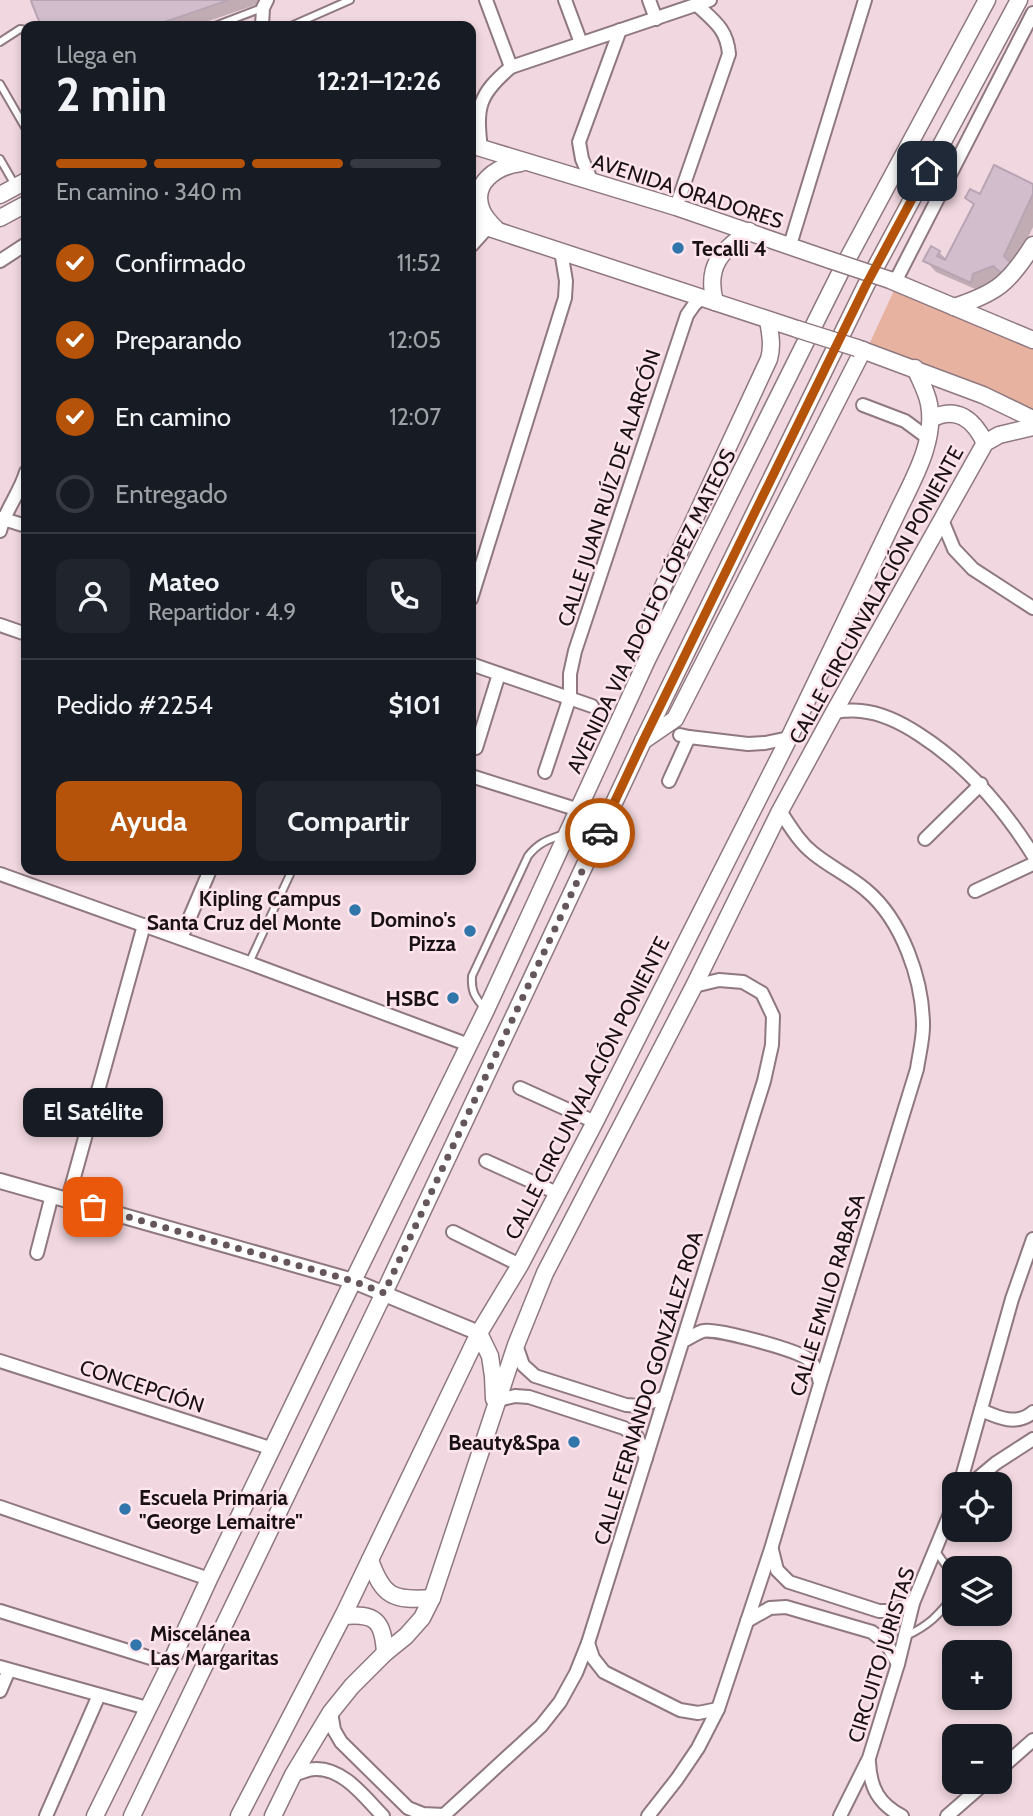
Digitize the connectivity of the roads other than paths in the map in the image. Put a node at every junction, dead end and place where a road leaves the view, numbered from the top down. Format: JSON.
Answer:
{"nodes":[{"id":1,"x":350,"y":0,"type":"edge"},
{"id":2,"x":486,"y":0,"type":"edge"},
{"id":3,"x":565,"y":0,"type":"edge"},
{"id":4,"x":649,"y":0,"type":"edge"},
{"id":5,"x":710,"y":0,"type":"edge"},
{"id":6,"x":864,"y":0,"type":"edge"},
{"id":7,"x":987,"y":0,"type":"edge"},
{"id":8,"x":1018,"y":0,"type":"edge"},
{"id":9,"x":265,"y":4,"type":"edge"},
{"id":10,"x":697,"y":5,"type":"junction"},
{"id":11,"x":1033,"y":13,"type":"edge"},
{"id":12,"x":656,"y":19,"type":"junction"},
{"id":13,"x":226,"y":21,"type":"edge"},
{"id":14,"x":302,"y":21,"type":"edge"},
{"id":15,"x":21,"y":29,"type":"edge"},
{"id":16,"x":620,"y":30,"type":"junction"},
{"id":17,"x":0,"y":42,"type":"edge"},
{"id":18,"x":582,"y":43,"type":"junction"},
{"id":19,"x":511,"y":67,"type":"junction"},
{"id":20,"x":0,"y":84,"type":"edge"},
{"id":21,"x":21,"y":120,"type":"edge"},
{"id":22,"x":476,"y":147,"type":"edge"},
{"id":23,"x":0,"y":159,"type":"edge"},
{"id":24,"x":527,"y":163,"type":"junction"},
{"id":25,"x":592,"y":182,"type":"junction"},
{"id":26,"x":21,"y":183,"type":"edge"},
{"id":27,"x":0,"y":195,"type":"edge"},
{"id":28,"x":21,"y":207,"type":"edge"},
{"id":29,"x":676,"y":207,"type":"junction"},
{"id":30,"x":0,"y":218,"type":"edge"},
{"id":31,"x":476,"y":224,"type":"edge"},
{"id":32,"x":493,"y":229,"type":"junction"},
{"id":33,"x":749,"y":231,"type":"junction"},
{"id":34,"x":476,"y":242,"type":"edge"},
{"id":35,"x":790,"y":245,"type":"junction"},
{"id":36,"x":1033,"y":246,"type":"edge"},
{"id":37,"x":21,"y":247,"type":"edge"},
{"id":38,"x":561,"y":251,"type":"junction"},
{"id":39,"x":0,"y":261,"type":"edge"},
{"id":40,"x":893,"y":281,"type":"junction"},
{"id":41,"x":708,"y":300,"type":"junction"},
{"id":42,"x":954,"y":307,"type":"junction"},
{"id":43,"x":768,"y":320,"type":"junction"},
{"id":44,"x":1033,"y":340,"type":"edge"},
{"id":45,"x":860,"y":349,"type":"junction"},
{"id":46,"x":915,"y":368,"type":"junction"},
{"id":47,"x":863,"y":405,"type":"dead end"},
{"id":48,"x":931,"y":419,"type":"junction"},
{"id":49,"x":1033,"y":419,"type":"edge"},
{"id":50,"x":1033,"y":427,"type":"edge"},
{"id":51,"x":928,"y":438,"type":"junction"},
{"id":52,"x":985,"y":443,"type":"junction"},
{"id":53,"x":21,"y":485,"type":"edge"},
{"id":54,"x":942,"y":520,"type":"junction"},
{"id":55,"x":1,"y":523,"type":"edge"},
{"id":56,"x":21,"y":525,"type":"edge"},
{"id":57,"x":476,"y":583,"type":"edge"},
{"id":58,"x":1033,"y":608,"type":"edge"},
{"id":59,"x":0,"y":625,"type":"edge"},
{"id":60,"x":21,"y":632,"type":"edge"},
{"id":61,"x":647,"y":660,"type":"junction"},
{"id":62,"x":476,"y":666,"type":"edge"},
{"id":63,"x":499,"y":674,"type":"junction"},
{"id":64,"x":570,"y":697,"type":"junction"},
{"id":65,"x":592,"y":705,"type":"dead end"},
{"id":66,"x":834,"y":712,"type":"junction"},
{"id":67,"x":789,"y":738,"type":"junction"},
{"id":68,"x":643,"y":741,"type":"junction"},
{"id":69,"x":476,"y":748,"type":"dead end"},
{"id":70,"x":545,"y":772,"type":"dead end"},
{"id":71,"x":476,"y":778,"type":"edge"},
{"id":72,"x":669,"y":781,"type":"dead end"},
{"id":73,"x":981,"y":784,"type":"junction"},
{"id":74,"x":579,"y":810,"type":"junction"},
{"id":75,"x":780,"y":811,"type":"junction"},
{"id":76,"x":569,"y":832,"type":"junction"},
{"id":77,"x":925,"y":839,"type":"dead end"},
{"id":78,"x":1033,"y":855,"type":"edge"},
{"id":79,"x":1033,"y":864,"type":"edge"},
{"id":80,"x":0,"y":874,"type":"edge"},
{"id":81,"x":208,"y":875,"type":"edge"},
{"id":82,"x":290,"y":875,"type":"edge"},
{"id":83,"x":975,"y":891,"type":"dead end"},
{"id":84,"x":144,"y":925,"type":"junction"},
{"id":85,"x":181,"y":938,"type":"junction"},
{"id":86,"x":249,"y":963,"type":"junction"},
{"id":87,"x":694,"y":986,"type":"junction"},
{"id":88,"x":486,"y":1010,"type":"junction"},
{"id":89,"x":469,"y":1045,"type":"junction"},
{"id":90,"x":520,"y":1088,"type":"dead end"},
{"id":91,"x":596,"y":1122,"type":"junction"},
{"id":92,"x":486,"y":1161,"type":"dead end"},
{"id":93,"x":0,"y":1181,"type":"edge"},
{"id":94,"x":558,"y":1193,"type":"junction"},
{"id":95,"x":51,"y":1195,"type":"junction"},
{"id":96,"x":68,"y":1199,"type":"junction"},
{"id":97,"x":453,"y":1232,"type":"dead end"},
{"id":98,"x":1033,"y":1238,"type":"edge"},
{"id":99,"x":37,"y":1253,"type":"dead end"},
{"id":100,"x":520,"y":1265,"type":"junction"},
{"id":101,"x":353,"y":1281,"type":"junction"},
{"id":102,"x":384,"y":1293,"type":"junction"},
{"id":103,"x":479,"y":1333,"type":"junction"},
{"id":104,"x":684,"y":1341,"type":"junction"},
{"id":105,"x":516,"y":1346,"type":"junction"},
{"id":106,"x":0,"y":1361,"type":"edge"},
{"id":107,"x":820,"y":1384,"type":"junction"},
{"id":108,"x":665,"y":1397,"type":"junction"},
{"id":109,"x":496,"y":1406,"type":"junction"},
{"id":110,"x":981,"y":1410,"type":"junction"},
{"id":111,"x":1033,"y":1412,"type":"edge"},
{"id":112,"x":1033,"y":1438,"type":"edge"},
{"id":113,"x":273,"y":1449,"type":"junction"},
{"id":114,"x":646,"y":1458,"type":"junction"},
{"id":115,"x":963,"y":1472,"type":"edge"},
{"id":116,"x":985,"y":1472,"type":"edge"},
{"id":117,"x":0,"y":1507,"type":"edge"},
{"id":118,"x":942,"y":1533,"type":"edge"},
{"id":119,"x":771,"y":1549,"type":"junction"},
{"id":120,"x":935,"y":1550,"type":"junction"},
{"id":121,"x":370,"y":1560,"type":"junction"},
{"id":122,"x":942,"y":1560,"type":"edge"},
{"id":123,"x":209,"y":1578,"type":"junction"},
{"id":124,"x":432,"y":1598,"type":"junction"},
{"id":125,"x":913,"y":1603,"type":"junction"},
{"id":126,"x":942,"y":1609,"type":"edge"},
{"id":127,"x":0,"y":1611,"type":"edge"},
{"id":128,"x":343,"y":1616,"type":"junction"},
{"id":129,"x":747,"y":1621,"type":"junction"},
{"id":130,"x":905,"y":1637,"type":"junction"},
{"id":131,"x":588,"y":1643,"type":"junction"},
{"id":132,"x":385,"y":1653,"type":"junction"},
{"id":133,"x":170,"y":1664,"type":"junction"},
{"id":134,"x":898,"y":1664,"type":"junction"},
{"id":135,"x":4,"y":1669,"type":"edge"},
{"id":136,"x":0,"y":1691,"type":"edge"},
{"id":137,"x":99,"y":1695,"type":"junction"},
{"id":138,"x":147,"y":1708,"type":"junction"},
{"id":139,"x":718,"y":1709,"type":"junction"},
{"id":140,"x":331,"y":1712,"type":"junction"},
{"id":141,"x":1033,"y":1740,"type":"edge"},
{"id":142,"x":869,"y":1758,"type":"junction"},
{"id":143,"x":1012,"y":1759,"type":"edge"},
{"id":144,"x":293,"y":1775,"type":"junction"},
{"id":145,"x":972,"y":1794,"type":"edge"},
{"id":146,"x":46,"y":1816,"type":"edge"},
{"id":147,"x":95,"y":1816,"type":"edge"},
{"id":148,"x":132,"y":1816,"type":"edge"},
{"id":149,"x":239,"y":1816,"type":"edge"},
{"id":150,"x":273,"y":1816,"type":"edge"},
{"id":151,"x":383,"y":1816,"type":"edge"},
{"id":152,"x":444,"y":1816,"type":"edge"},
{"id":153,"x":648,"y":1816,"type":"edge"},
{"id":154,"x":841,"y":1816,"type":"edge"},
{"id":155,"x":902,"y":1816,"type":"edge"},
{"id":156,"x":947,"y":1816,"type":"edge"}],
"edges":[{"from":1,"to":14,"type":"lane"},
{"from":2,"to":19,"type":"street"},
{"from":3,"to":18,"type":"street"},
{"from":4,"to":12,"type":"street"},
{"from":5,"to":10,"type":"street"},
{"from":6,"to":35,"type":"street"},
{"from":7,"to":61,"type":"main road","name":"AVENIDA VIA ADOLFO LÓPEZ MATEOS"},
{"from":8,"to":68,"type":"main road"},
{"from":9,"to":13,"type":"lane"},
{"from":10,"to":12,"type":"street"},
{"from":10,"to":29,"type":"street"},
{"from":11,"to":40,"type":"street"},
{"from":12,"to":16,"type":"street"},
{"from":15,"to":17,"type":"lane"},
{"from":16,"to":18,"type":"street"},
{"from":16,"to":25,"type":"street"},
{"from":18,"to":19,"type":"street"},
{"from":19,"to":22,"type":"street"},
{"from":20,"to":21,"type":"lane"},
{"from":22,"to":24,"type":"main road","name":"AVENIDA ORADORES"},
{"from":23,"to":26,"type":"lane"},
{"from":24,"to":25,"type":"main road","name":"AVENIDA ORADORES"},
{"from":24,"to":32,"type":"main road"},
{"from":25,"to":29,"type":"main road","name":"AVENIDA ORADORES"},
{"from":26,"to":27,"type":"main road"},
{"from":28,"to":30,"type":"main road"},
{"from":29,"to":33,"type":"main road","name":"AVENIDA ORADORES"},
{"from":31,"to":32,"type":"main road"},
{"from":32,"to":34,"type":"street"},
{"from":32,"to":38,"type":"main road"},
{"from":33,"to":35,"type":"main road","name":"AVENIDA ORADORES"},
{"from":33,"to":41,"type":"main road"},
{"from":35,"to":40,"type":"main road","name":"AVENIDA ORADORES","bridge":true},
{"from":36,"to":42,"type":"main road"},
{"from":37,"to":39,"type":"street"},
{"from":38,"to":41,"type":"main road"},
{"from":38,"to":57,"type":"street"},
{"from":40,"to":42,"type":"main road","name":"AVENIDA ORADORES"},
{"from":41,"to":43,"type":"main road"},
{"from":41,"to":64,"type":"street","name":"CALLE JUAN RUÍZ DE ALARCÓN"},
{"from":42,"to":44,"type":"main road","name":"AVENIDA ORADORES"},
{"from":43,"to":45,"type":"main road","bridge":true},
{"from":43,"to":61,"type":"main road"},
{"from":45,"to":46,"type":"main road"},
{"from":45,"to":68,"type":"main road"},
{"from":46,"to":48,"type":"main road","name":"CALLE CIRCUNVALACIÓN PONIENTE"},
{"from":46,"to":49,"type":"main road"},
{"from":47,"to":51,"type":"street"},
{"from":48,"to":51,"type":"main road","name":"CALLE CIRCUNVALACIÓN PONIENTE"},
{"from":48,"to":52,"type":"main road"},
{"from":50,"to":52,"type":"main road","name":"CALLE CIRCUNVALACIÓN PONIENTE"},
{"from":51,"to":67,"type":"main road","name":"CALLE CIRCUNVALACIÓN PONIENTE"},
{"from":52,"to":54,"type":"main road","name":"CALLE CIRCUNVALACIÓN PONIENTE"},
{"from":53,"to":55,"type":"street"},
{"from":54,"to":58,"type":"street"},
{"from":54,"to":66,"type":"main road","name":"CALLE CIRCUNVALACIÓN PONIENTE"},
{"from":55,"to":56,"type":"street"},
{"from":59,"to":60,"type":"street"},
{"from":61,"to":74,"type":"main road","name":"AVENIDA VIA ADOLFO LÓPEZ MATEOS"},
{"from":62,"to":63,"type":"street"},
{"from":63,"to":64,"type":"street"},
{"from":63,"to":69,"type":"street"},
{"from":64,"to":65,"type":"street"},
{"from":64,"to":70,"type":"street","name":"CALLE JUAN RUÍZ DE ALARCÓN"},
{"from":66,"to":73,"type":"street"},
{"from":66,"to":75,"type":"main road","name":"CALLE CIRCUNVALACIÓN PONIENTE"},
{"from":67,"to":72,"type":"street"},
{"from":67,"to":91,"type":"main road","name":"CALLE CIRCUNVALACIÓN PONIENTE"},
{"from":68,"to":102,"type":"main road"},
{"from":71,"to":74,"type":"street"},
{"from":73,"to":77,"type":"street"},
{"from":73,"to":78,"type":"street"},
{"from":74,"to":76,"type":"main road","name":"AVENIDA VIA ADOLFO LÓPEZ MATEOS"},
{"from":75,"to":87,"type":"main road","name":"CALLE CIRCUNVALACIÓN PONIENTE"},
{"from":75,"to":107,"type":"street","name":"CALLE EMILIO RABASA"},
{"from":76,"to":88,"type":"main road","name":"AVENIDA VIA ADOLFO LÓPEZ MATEOS"},
{"from":76,"to":88,"type":"lane"},
{"from":79,"to":83,"type":"street"},
{"from":80,"to":84,"type":"street"},
{"from":81,"to":85,"type":"street"},
{"from":82,"to":86,"type":"lane"},
{"from":84,"to":85,"type":"street"},
{"from":84,"to":96,"type":"street"},
{"from":85,"to":86,"type":"street"},
{"from":86,"to":89,"type":"street"},
{"from":87,"to":104,"type":"street","name":"CALLE FERNANDO GONZÁLEZ ROA"},
{"from":87,"to":105,"type":"main road","name":"CALLE CIRCUNVALACIÓN PONIENTE"},
{"from":88,"to":89,"type":"main road","name":"AVENIDA VIA ADOLFO LÓPEZ MATEOS"},
{"from":89,"to":101,"type":"main road","name":"AVENIDA VIA ADOLFO LÓPEZ MATEOS"},
{"from":90,"to":91,"type":"street"},
{"from":91,"to":94,"type":"main road","name":"CALLE CIRCUNVALACIÓN PONIENTE"},
{"from":92,"to":94,"type":"street"},
{"from":93,"to":95,"type":"street"},
{"from":94,"to":100,"type":"main road","name":"CALLE CIRCUNVALACIÓN PONIENTE"},
{"from":95,"to":96,"type":"street"},
{"from":95,"to":99,"type":"street"},
{"from":96,"to":101,"type":"street"},
{"from":97,"to":100,"type":"street"},
{"from":98,"to":110,"type":"street"},
{"from":100,"to":103,"type":"main road","name":"CALLE CIRCUNVALACIÓN PONIENTE"},
{"from":101,"to":102,"type":"street"},
{"from":101,"to":113,"type":"main road","name":"AVENIDA VIA ADOLFO LÓPEZ MATEOS"},
{"from":102,"to":103,"type":"street"},
{"from":102,"to":148,"type":"main road"},
{"from":103,"to":109,"type":"main road"},
{"from":103,"to":121,"type":"main road","name":"CALLE CIRCUNVALACIÓN PONIENTE"},
{"from":104,"to":107,"type":"street"},
{"from":104,"to":108,"type":"street","name":"CALLE FERNANDO GONZÁLEZ ROA"},
{"from":105,"to":108,"type":"street"},
{"from":105,"to":109,"type":"main road","name":"CALLE CIRCUNVALACIÓN PONIENTE"},
{"from":106,"to":113,"type":"street","name":"CONCEPCIÓN"},
{"from":107,"to":119,"type":"street","name":"CALLE EMILIO RABASA"},
{"from":108,"to":114,"type":"street","name":"CALLE FERNANDO GONZÁLEZ ROA"},
{"from":109,"to":114,"type":"street"},
{"from":109,"to":124,"type":"main road","name":"CALLE CIRCUNVALACIÓN PONIENTE"},
{"from":110,"to":111,"type":"street"},
{"from":110,"to":115,"type":"street"},
{"from":112,"to":116,"type":"street"},
{"from":113,"to":123,"type":"main road","name":"AVENIDA VIA ADOLFO LÓPEZ MATEOS"},
{"from":114,"to":131,"type":"street","name":"CALLE FERNANDO GONZÁLEZ ROA"},
{"from":117,"to":123,"type":"street"},
{"from":118,"to":120,"type":"street","name":"CIRCUITO JURISTAS"},
{"from":119,"to":125,"type":"street"},
{"from":119,"to":129,"type":"street","name":"CALLE EMILIO RABASA"},
{"from":120,"to":122,"type":"lane"},
{"from":120,"to":125,"type":"street","name":"CIRCUITO JURISTAS"},
{"from":121,"to":124,"type":"main road"},
{"from":121,"to":128,"type":"main road","name":"CALLE CIRCUNVALACIÓN PONIENTE"},
{"from":123,"to":133,"type":"main road","name":"AVENIDA VIA ADOLFO LÓPEZ MATEOS"},
{"from":124,"to":132,"type":"main road","name":"CALLE CIRCUNVALACIÓN PONIENTE"},
{"from":125,"to":130,"type":"street","name":"CIRCUITO JURISTAS"},
{"from":126,"to":130,"type":"lane"},
{"from":127,"to":133,"type":"street"},
{"from":128,"to":132,"type":"main road"},
{"from":128,"to":149,"type":"main road","name":"CALLE CIRCUNVALACIÓN PONIENTE"},
{"from":129,"to":134,"type":"street"},
{"from":129,"to":139,"type":"street","name":"CALLE EMILIO RABASA"},
{"from":130,"to":134,"type":"street","name":"CIRCUITO JURISTAS"},
{"from":131,"to":139,"type":"street"},
{"from":131,"to":152,"type":"street","name":"CALLE FERNANDO GONZÁLEZ ROA"},
{"from":132,"to":140,"type":"main road","name":"CALLE CIRCUNVALACIÓN PONIENTE"},
{"from":133,"to":138,"type":"main road","name":"AVENIDA VIA ADOLFO LÓPEZ MATEOS"},
{"from":134,"to":142,"type":"street","name":"CIRCUITO JURISTAS"},
{"from":135,"to":136,"type":"street"},
{"from":135,"to":137,"type":"street"},
{"from":137,"to":138,"type":"street"},
{"from":137,"to":146,"type":"street"},
{"from":138,"to":147,"type":"main road","name":"AVENIDA VIA ADOLFO LÓPEZ MATEOS"},
{"from":139,"to":153,"type":"street","name":"CALLE EMILIO RABASA"},
{"from":140,"to":144,"type":"main road","name":"CALLE CIRCUNVALACIÓN PONIENTE"},
{"from":140,"to":152,"type":"street"},
{"from":141,"to":143,"type":"street"},
{"from":142,"to":154,"type":"street","name":"CIRCUITO JURISTAS"},
{"from":142,"to":155,"type":"street"},
{"from":144,"to":150,"type":"main road","name":"CALLE CIRCUNVALACIÓN PONIENTE"},
{"from":144,"to":151,"type":"street"},
{"from":145,"to":156,"type":"street"}]}
